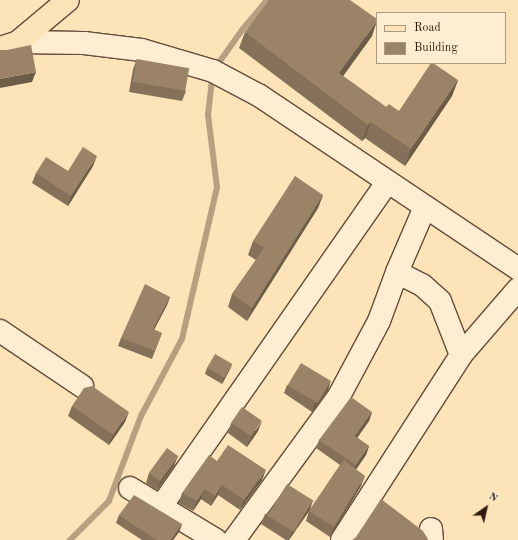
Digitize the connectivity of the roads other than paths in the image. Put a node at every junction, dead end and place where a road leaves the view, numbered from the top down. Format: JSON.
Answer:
{"nodes":[{"id":1,"x":68,"y":0,"type":"edge"},
{"id":2,"x":9,"y":45,"type":"edge"},
{"id":3,"x":387,"y":182,"type":"junction"},
{"id":4,"x":425,"y":207,"type":"junction"},
{"id":5,"x":518,"y":269,"type":"edge"},
{"id":6,"x":397,"y":272,"type":"junction"},
{"id":7,"x":518,"y":288,"type":"edge"},
{"id":8,"x":0,"y":331,"type":"edge"},
{"id":9,"x":461,"y":355,"type":"junction"},
{"id":10,"x":82,"y":386,"type":"dead end"},
{"id":11,"x":130,"y":488,"type":"dead end"},
{"id":12,"x":160,"y":508,"type":"junction"},
{"id":13,"x":216,"y":540,"type":"edge"},
{"id":14,"x":234,"y":540,"type":"edge"},
{"id":15,"x":342,"y":540,"type":"edge"}],
"edges":[{"from":1,"to":2,"type":"main road"},
{"from":2,"to":3,"type":"street"},
{"from":3,"to":4,"type":"street"},
{"from":3,"to":12,"type":"street"},
{"from":4,"to":5,"type":"street"},
{"from":4,"to":6,"type":"street"},
{"from":6,"to":9,"type":"street"},
{"from":6,"to":14,"type":"street"},
{"from":7,"to":9,"type":"street"},
{"from":8,"to":10,"type":"street"},
{"from":9,"to":15,"type":"street"},
{"from":11,"to":12,"type":"street"},
{"from":12,"to":13,"type":"street"}]}
